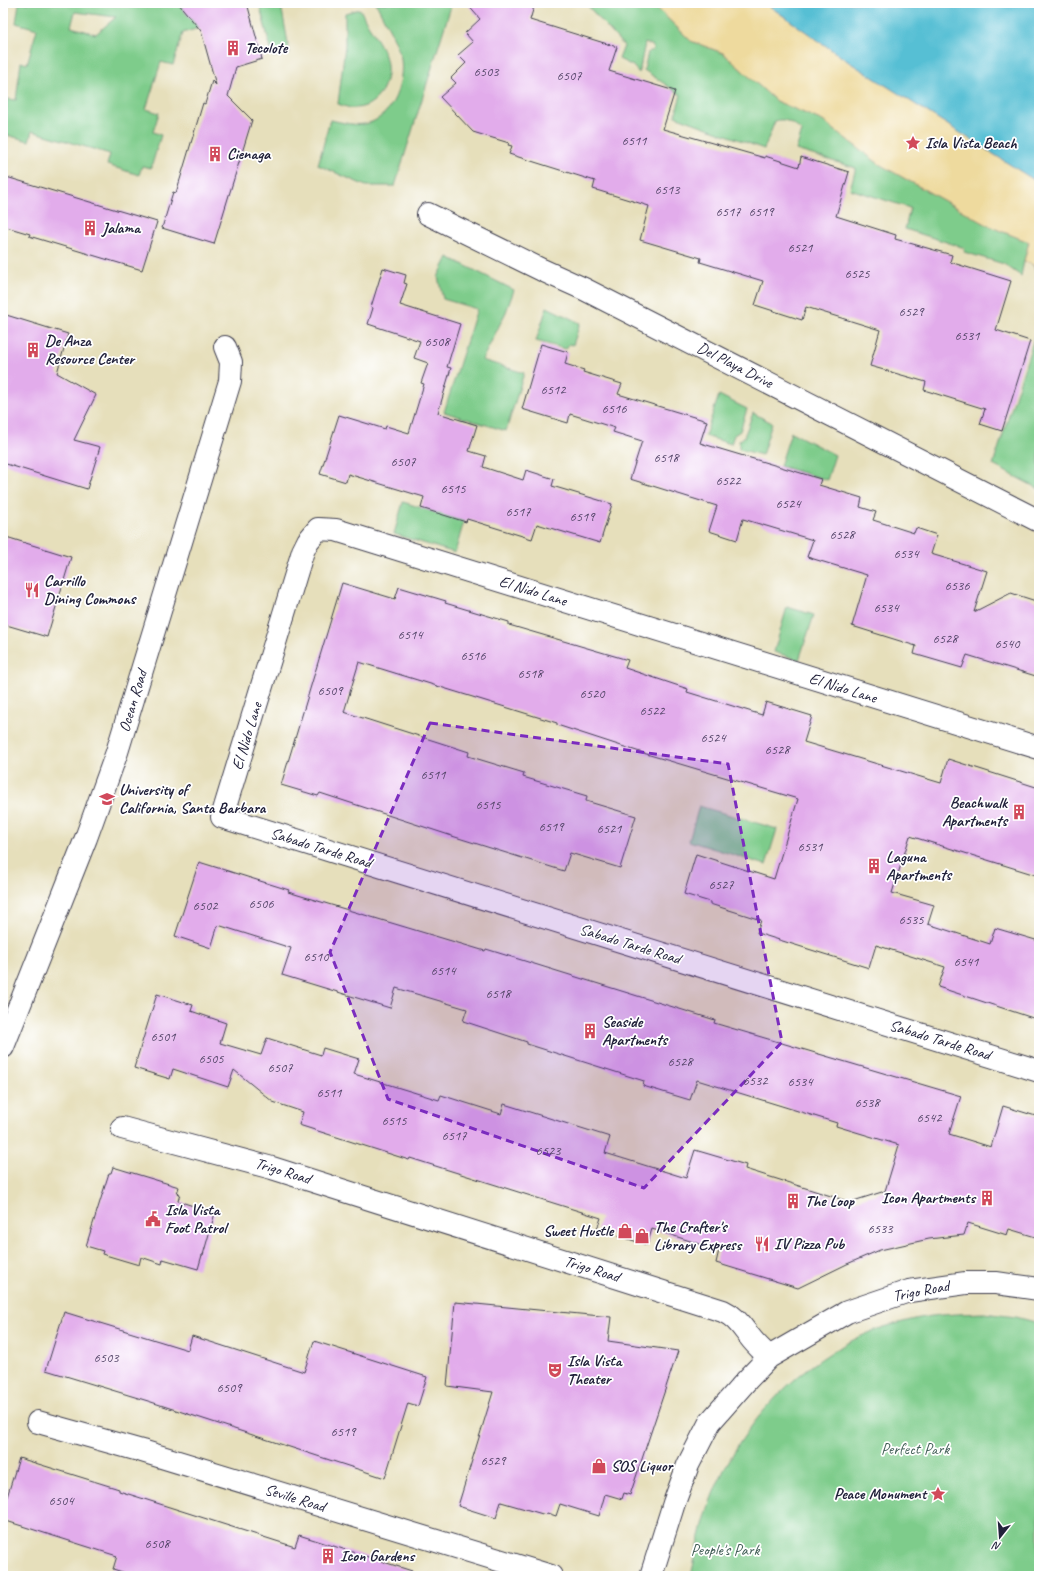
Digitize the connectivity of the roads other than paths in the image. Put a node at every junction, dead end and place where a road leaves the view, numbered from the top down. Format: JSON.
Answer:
{"nodes":[{"id":1,"x":428,"y":214,"type":"dead end"},
{"id":2,"x":225,"y":347,"type":"dead end"},
{"id":3,"x":1039,"y":522,"type":"edge"},
{"id":4,"x":1039,"y":748,"type":"edge"},
{"id":5,"x":222,"y":817,"type":"joint"},
{"id":6,"x":3,"y":1047,"type":"edge"},
{"id":7,"x":1039,"y":1070,"type":"edge"},
{"id":8,"x":122,"y":1128,"type":"dead end"},
{"id":9,"x":1039,"y":1288,"type":"edge"},
{"id":10,"x":769,"y":1358,"type":"junction"},
{"id":11,"x":38,"y":1422,"type":"dead end"},
{"id":12,"x":551,"y":1576,"type":"edge"},
{"id":13,"x":651,"y":1576,"type":"edge"}],
"edges":[{"from":1,"to":3,"type":"street","name":"Del Playa Drive"},
{"from":2,"to":6,"type":"street","name":"Ocean Road"},
{"from":4,"to":5,"type":"street","name":"El Nido Lane"},
{"from":5,"to":7,"type":"street","name":"Sabado Tarde Road"},
{"from":8,"to":10,"type":"street","name":"Trigo Road"},
{"from":9,"to":10,"type":"street","name":"Trigo Road"},
{"from":10,"to":13,"type":"street"},
{"from":11,"to":12,"type":"street","name":"Seville Road"}]}
